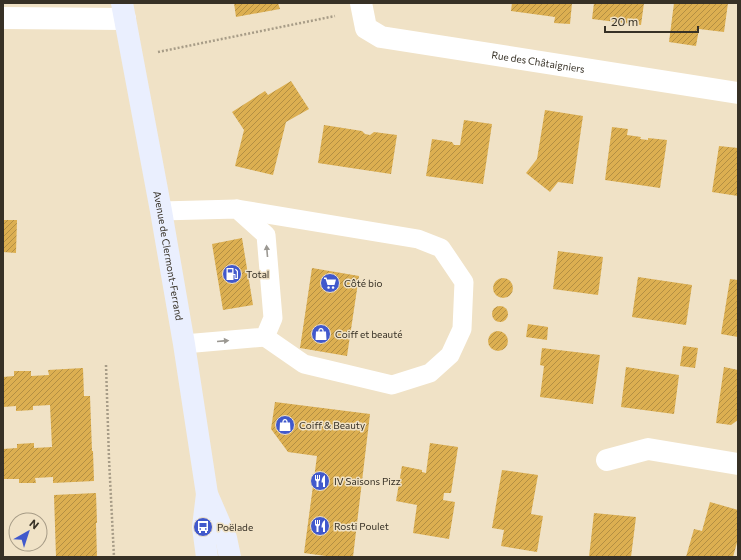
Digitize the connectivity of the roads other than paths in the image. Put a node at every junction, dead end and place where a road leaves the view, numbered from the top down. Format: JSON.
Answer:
{"nodes":[{"id":1,"x":361,"y":7,"type":"edge"},
{"id":2,"x":123,"y":11,"type":"edge"},
{"id":3,"x":3,"y":18,"type":"edge"},
{"id":4,"x":738,"y":93,"type":"edge"},
{"id":5,"x":237,"y":209,"type":"junction"},
{"id":6,"x":161,"y":211,"type":"junction"},
{"id":7,"x":265,"y":337,"type":"junction"},
{"id":8,"x":184,"y":344,"type":"junction"},
{"id":9,"x":607,"y":460,"type":"dead end"},
{"id":10,"x":738,"y":464,"type":"edge"},
{"id":11,"x":207,"y":494,"type":"junction"},
{"id":12,"x":206,"y":557,"type":"edge"},
{"id":13,"x":230,"y":557,"type":"edge"}],
"edges":[{"from":1,"to":4,"type":"street","name":"Rue des Châtaigniers"},
{"from":2,"to":3,"type":"street","name":"Avenue de Clermont-Ferrand"},
{"from":2,"to":6,"type":"street","name":"Avenue de Clermont-Ferrand"},
{"from":5,"to":6,"type":"lane"},
{"from":7,"to":5,"type":"lane","one_way":true},
{"from":5,"to":7,"type":"lane"},
{"from":6,"to":8,"type":"street","name":"Avenue de Clermont-Ferrand"},
{"from":8,"to":7,"type":"lane","one_way":true},
{"from":8,"to":11,"type":"street","name":"Avenue de Clermont-Ferrand"},
{"from":9,"to":10,"type":"street"},
{"from":11,"to":12,"type":"street","name":"Avenue de Clermont-Ferrand"},
{"from":11,"to":13,"type":"street","name":"Avenue de Clermont-Ferrand"}]}
